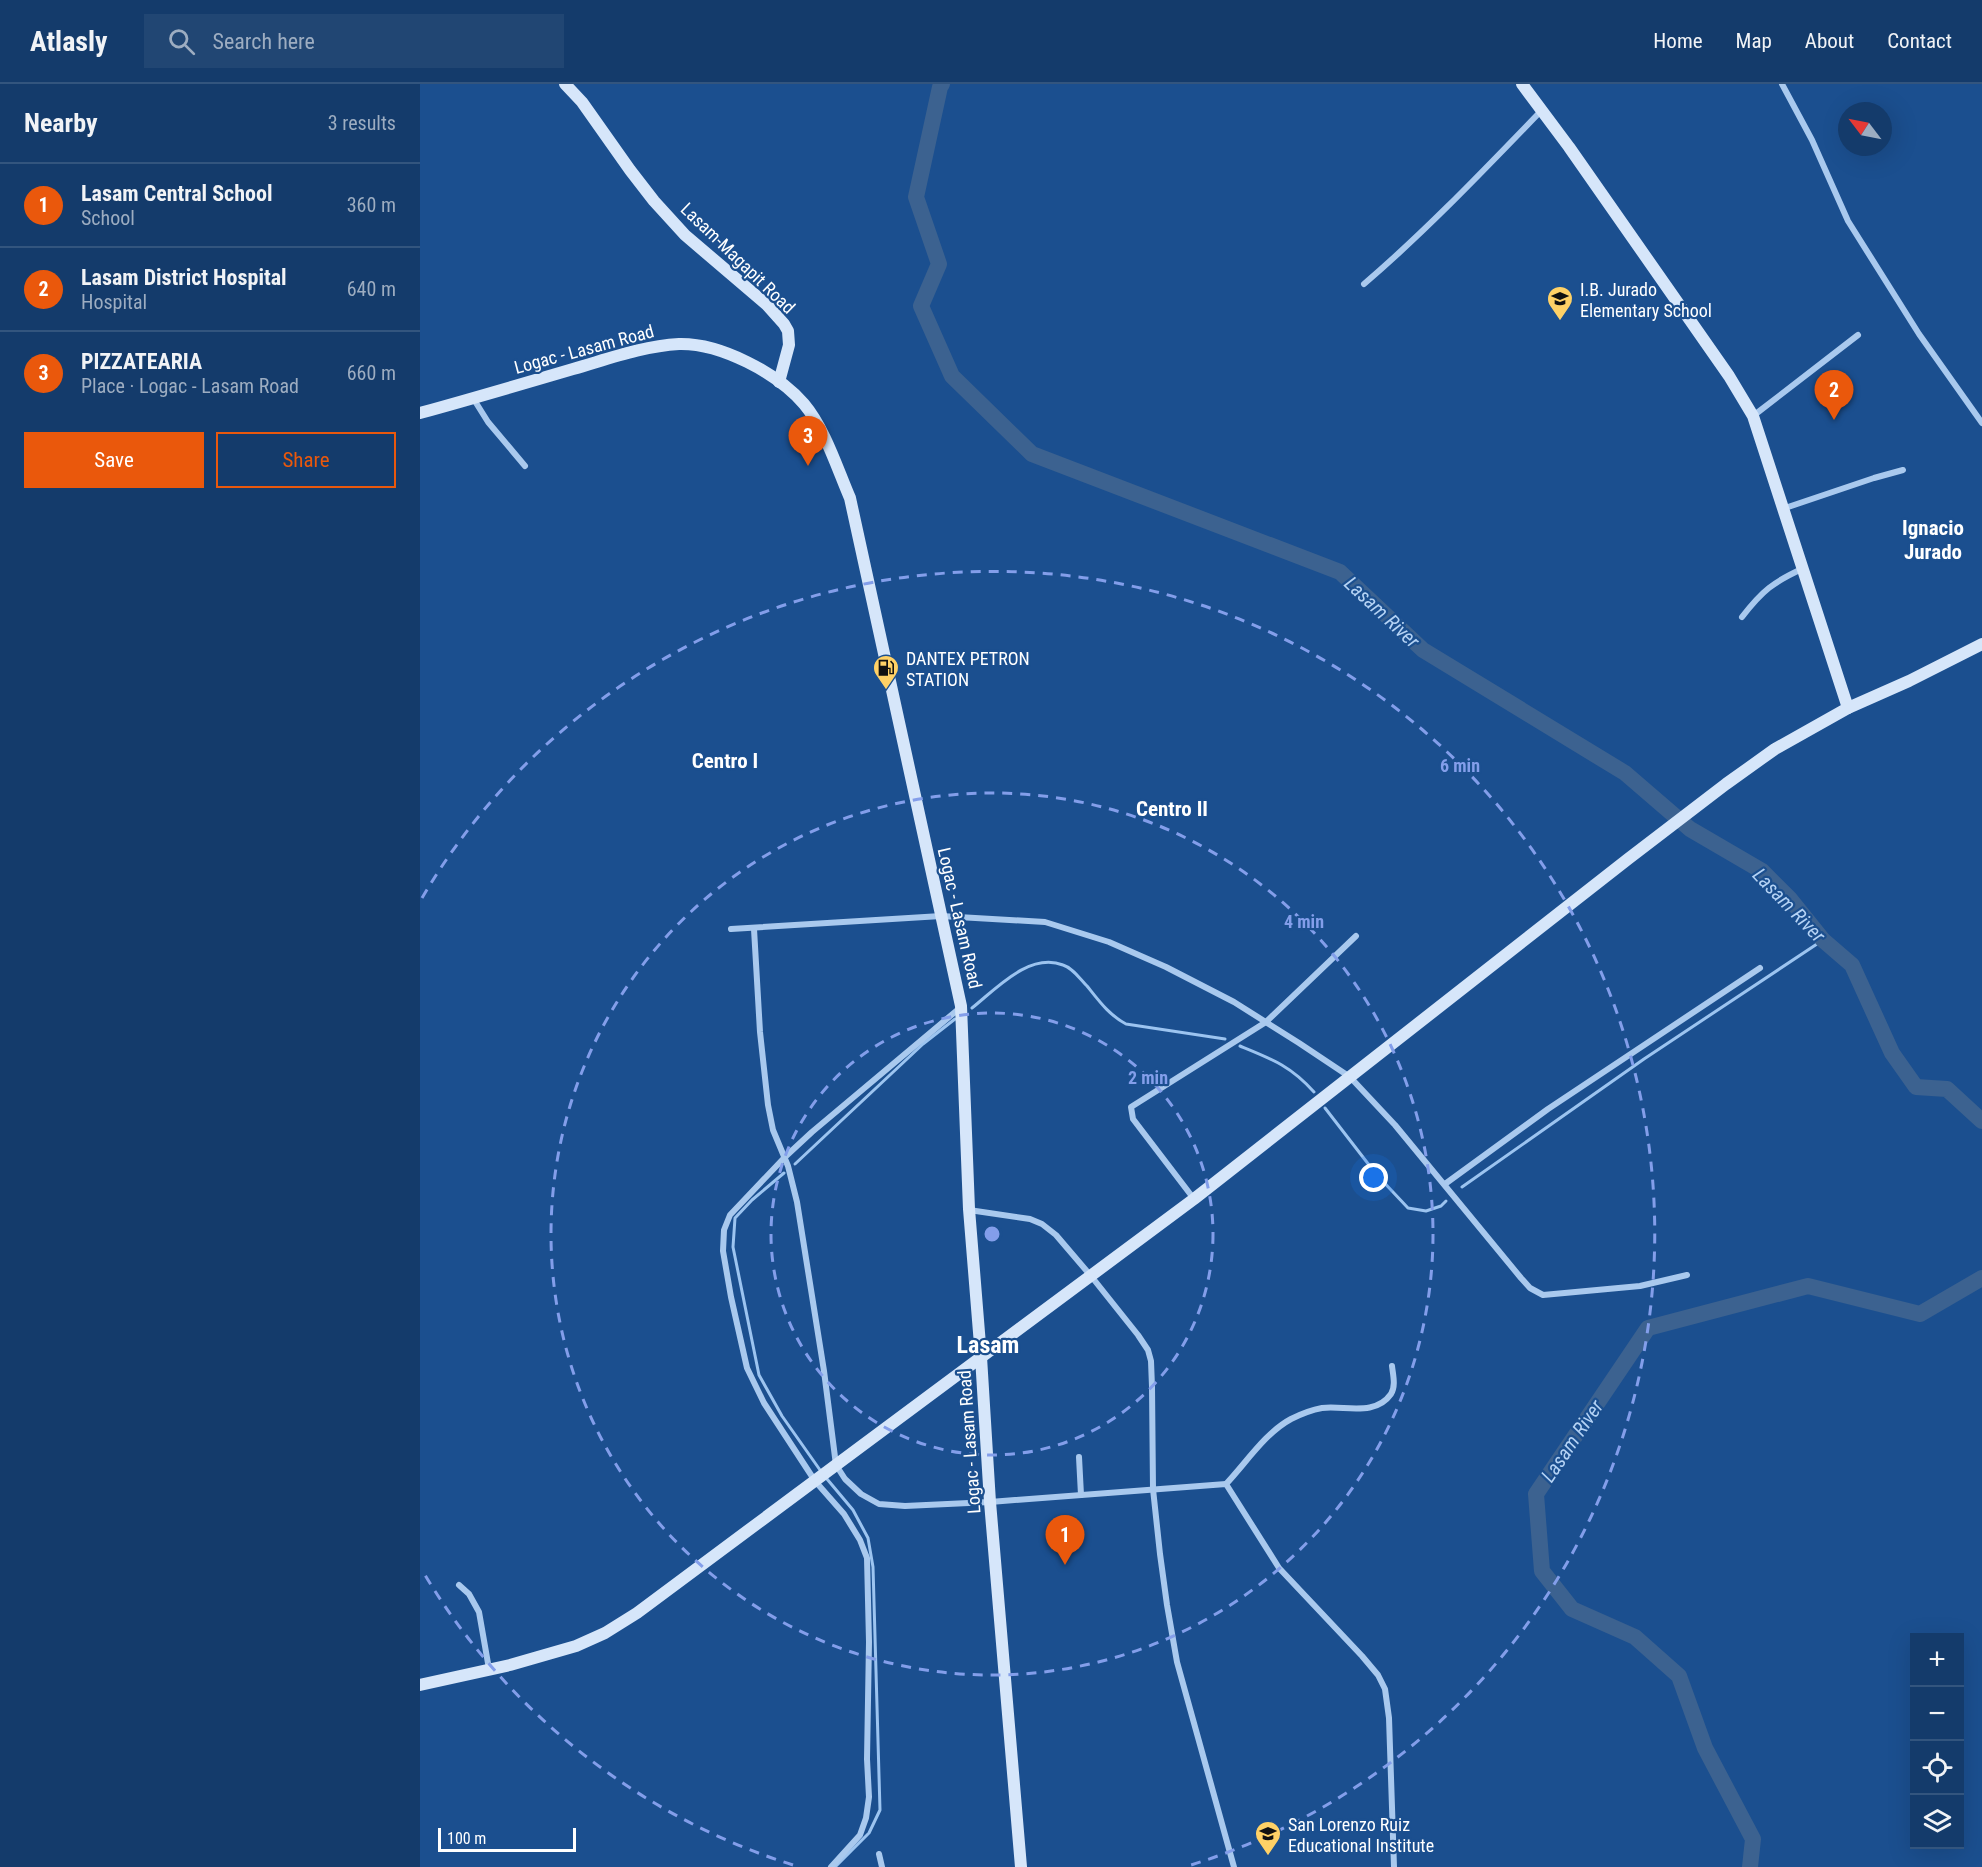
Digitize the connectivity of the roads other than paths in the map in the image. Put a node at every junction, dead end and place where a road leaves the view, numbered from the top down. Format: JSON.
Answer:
{"nodes":[{"id":1,"x":565,"y":84,"type":"edge"},
{"id":2,"x":1522,"y":84,"type":"edge"},
{"id":3,"x":1782,"y":84,"type":"edge"},
{"id":4,"x":1541,"y":111,"type":"junction"},
{"id":5,"x":1364,"y":285,"type":"dead end"},
{"id":6,"x":1858,"y":334,"type":"dead end"},
{"id":7,"x":779,"y":382,"type":"junction"},
{"id":8,"x":473,"y":398,"type":"junction"},
{"id":9,"x":420,"y":414,"type":"edge"},
{"id":10,"x":1753,"y":416,"type":"junction"},
{"id":11,"x":1982,"y":423,"type":"edge"},
{"id":12,"x":525,"y":466,"type":"dead end"},
{"id":13,"x":1903,"y":470,"type":"dead end"},
{"id":14,"x":1785,"y":508,"type":"junction"},
{"id":15,"x":1804,"y":568,"type":"junction"},
{"id":16,"x":1742,"y":617,"type":"dead end"},
{"id":17,"x":1982,"y":644,"type":"edge"},
{"id":18,"x":1848,"y":708,"type":"junction"},
{"id":19,"x":941,"y":916,"type":"junction"},
{"id":20,"x":754,"y":929,"type":"junction"},
{"id":21,"x":731,"y":930,"type":"dead end"},
{"id":22,"x":1356,"y":936,"type":"dead end"},
{"id":23,"x":1760,"y":968,"type":"dead end"},
{"id":24,"x":961,"y":1006,"type":"junction"},
{"id":25,"x":1266,"y":1022,"type":"junction"},
{"id":26,"x":1350,"y":1077,"type":"junction"},
{"id":27,"x":785,"y":1157,"type":"junction"},
{"id":28,"x":1445,"y":1184,"type":"junction"},
{"id":29,"x":1194,"y":1199,"type":"junction"},
{"id":30,"x":969,"y":1209,"type":"junction"},
{"id":31,"x":1687,"y":1275,"type":"dead end"},
{"id":32,"x":1091,"y":1276,"type":"junction"},
{"id":33,"x":981,"y":1357,"type":"junction"},
{"id":34,"x":1392,"y":1366,"type":"dead end"},
{"id":35,"x":1079,"y":1457,"type":"dead end"},
{"id":36,"x":836,"y":1465,"type":"junction"},
{"id":37,"x":815,"y":1481,"type":"junction"},
{"id":38,"x":1226,"y":1484,"type":"junction"},
{"id":39,"x":1153,"y":1489,"type":"junction"},
{"id":40,"x":1081,"y":1495,"type":"junction"},
{"id":41,"x":990,"y":1502,"type":"junction"},
{"id":42,"x":459,"y":1585,"type":"dead end"},
{"id":43,"x":489,"y":1669,"type":"junction"},
{"id":44,"x":420,"y":1685,"type":"edge"},
{"id":45,"x":879,"y":1854,"type":"dead end"},
{"id":46,"x":831,"y":1867,"type":"edge"},
{"id":47,"x":882,"y":1867,"type":"edge"},
{"id":48,"x":1021,"y":1867,"type":"edge"},
{"id":49,"x":1234,"y":1867,"type":"edge"},
{"id":50,"x":1394,"y":1867,"type":"edge"}],
"edges":[{"from":1,"to":7,"type":"street","name":"Lasam-Magapit Road"},
{"from":2,"to":4,"type":"street"},
{"from":3,"to":11,"type":"street"},
{"from":4,"to":5,"type":"street"},
{"from":4,"to":10,"type":"street"},
{"from":6,"to":10,"type":"street"},
{"from":7,"to":8,"type":"street","name":"Logac - Lasam Road"},
{"from":7,"to":19,"type":"street","name":"Logac - Lasam Road"},
{"from":8,"to":9,"type":"street","name":"Logac - Lasam Road"},
{"from":8,"to":12,"type":"street"},
{"from":10,"to":14,"type":"street"},
{"from":13,"to":14,"type":"street"},
{"from":14,"to":15,"type":"street"},
{"from":15,"to":16,"type":"street"},
{"from":15,"to":18,"type":"street"},
{"from":17,"to":18,"type":"street"},
{"from":18,"to":26,"type":"street"},
{"from":19,"to":20,"type":"street"},
{"from":19,"to":24,"type":"street","name":"Logac - Lasam Road"},
{"from":19,"to":25,"type":"street"},
{"from":20,"to":21,"type":"street"},
{"from":20,"to":27,"type":"street"},
{"from":22,"to":25,"type":"street"},
{"from":23,"to":28,"type":"street"},
{"from":24,"to":27,"type":"street"},
{"from":24,"to":30,"type":"street","name":"Logac - Lasam Road"},
{"from":25,"to":26,"type":"street"},
{"from":25,"to":29,"type":"street"},
{"from":26,"to":28,"type":"street"},
{"from":26,"to":29,"type":"street"},
{"from":27,"to":36,"type":"street"},
{"from":27,"to":37,"type":"street"},
{"from":28,"to":31,"type":"street"},
{"from":29,"to":32,"type":"street"},
{"from":30,"to":32,"type":"street"},
{"from":30,"to":33,"type":"street","name":"Logac - Lasam Road"},
{"from":32,"to":33,"type":"street"},
{"from":32,"to":39,"type":"street"},
{"from":33,"to":36,"type":"street"},
{"from":33,"to":41,"type":"street","name":"Logac - Lasam Road"},
{"from":34,"to":38,"type":"street"},
{"from":35,"to":40,"type":"street"},
{"from":36,"to":37,"type":"street"},
{"from":36,"to":41,"type":"street"},
{"from":37,"to":43,"type":"street"},
{"from":37,"to":46,"type":"street"},
{"from":38,"to":39,"type":"street"},
{"from":38,"to":50,"type":"street"},
{"from":39,"to":40,"type":"street"},
{"from":39,"to":49,"type":"street"},
{"from":40,"to":41,"type":"street"},
{"from":41,"to":48,"type":"street","name":"Logac - Lasam Road"},
{"from":42,"to":43,"type":"street"},
{"from":43,"to":44,"type":"street"},
{"from":45,"to":47,"type":"street"}]}
